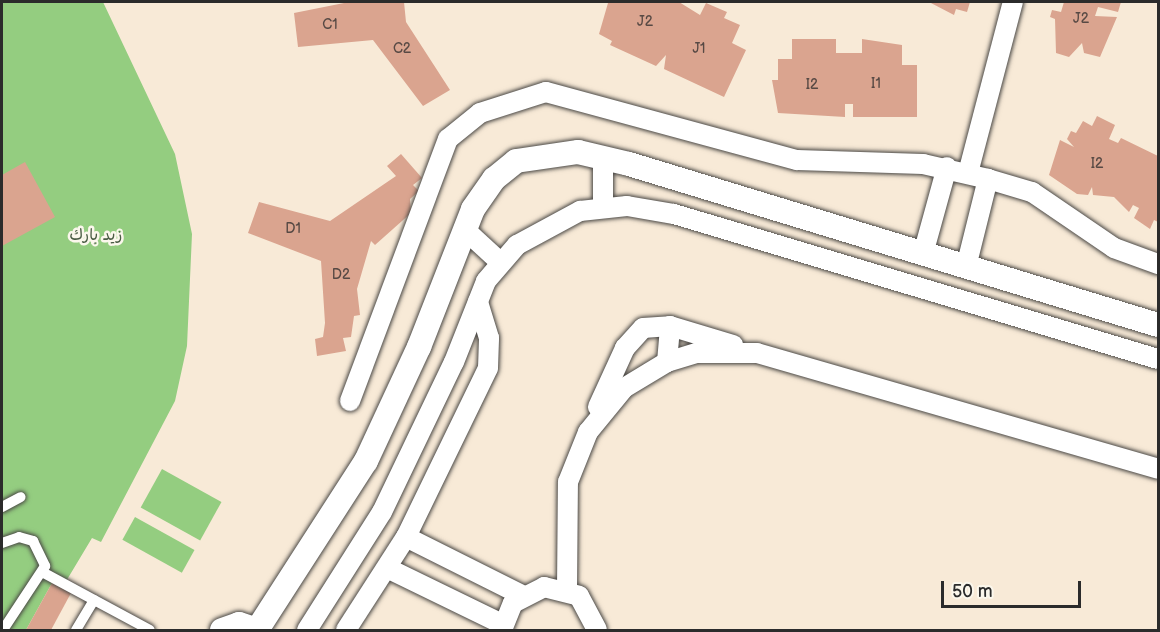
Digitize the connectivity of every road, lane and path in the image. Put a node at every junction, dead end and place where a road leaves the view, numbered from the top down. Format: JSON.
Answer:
{"nodes":[{"id":1,"x":1012,"y":2,"type":"edge"},
{"id":2,"x":603,"y":158,"type":"junction"},
{"id":3,"x":947,"y":167,"type":"junction"},
{"id":4,"x":968,"y":173,"type":"junction"},
{"id":5,"x":988,"y":178,"type":"junction"},
{"id":6,"x":603,"y":207,"type":"junction"},
{"id":7,"x":464,"y":229,"type":"junction"},
{"id":8,"x":923,"y":254,"type":"junction"},
{"id":9,"x":500,"y":262,"type":"junction"},
{"id":10,"x":1158,"y":264,"type":"edge"},
{"id":11,"x":966,"y":267,"type":"junction"},
{"id":12,"x":478,"y":302,"type":"junction"},
{"id":13,"x":1158,"y":325,"type":"edge"},
{"id":14,"x":670,"y":326,"type":"junction"},
{"id":15,"x":625,"y":348,"type":"junction"},
{"id":16,"x":758,"y":353,"type":"junction"},
{"id":17,"x":1158,"y":359,"type":"edge"},
{"id":18,"x":667,"y":362,"type":"junction"},
{"id":19,"x":647,"y":371,"type":"junction"},
{"id":20,"x":350,"y":401,"type":"dead end"},
{"id":21,"x":588,"y":432,"type":"junction"},
{"id":22,"x":1158,"y":468,"type":"edge"},
{"id":23,"x":21,"y":497,"type":"dead end"},
{"id":24,"x":2,"y":507,"type":"edge"},
{"id":25,"x":406,"y":537,"type":"junction"},
{"id":26,"x":2,"y":543,"type":"edge"},
{"id":27,"x":387,"y":568,"type":"junction"},
{"id":28,"x":44,"y":573,"type":"junction"},
{"id":29,"x":567,"y":590,"type":"junction"},
{"id":30,"x":522,"y":595,"type":"junction"},
{"id":31,"x":94,"y":600,"type":"junction"},
{"id":32,"x":502,"y":627,"type":"edge"},
{"id":33,"x":3,"y":630,"type":"edge"},
{"id":34,"x":76,"y":630,"type":"edge"},
{"id":35,"x":150,"y":630,"type":"edge"},
{"id":36,"x":222,"y":630,"type":"edge"},
{"id":37,"x":257,"y":630,"type":"edge"},
{"id":38,"x":307,"y":630,"type":"edge"},
{"id":39,"x":346,"y":630,"type":"edge"},
{"id":40,"x":597,"y":630,"type":"edge"}],
"edges":[{"from":1,"to":4,"type":"street"},
{"from":2,"to":6,"type":"street"},
{"from":2,"to":7,"type":"street"},
{"from":2,"to":8,"type":"street"},
{"from":3,"to":4,"type":"street"},
{"from":3,"to":8,"type":"street"},
{"from":3,"to":20,"type":"street"},
{"from":4,"to":5,"type":"street"},
{"from":5,"to":10,"type":"street"},
{"from":5,"to":11,"type":"street"},
{"from":6,"to":9,"type":"street"},
{"from":6,"to":17,"type":"street"},
{"from":7,"to":9,"type":"street"},
{"from":7,"to":37,"type":"street"},
{"from":8,"to":11,"type":"street"},
{"from":9,"to":12,"type":"street"},
{"from":11,"to":13,"type":"street"},
{"from":12,"to":25,"type":"street"},
{"from":12,"to":38,"type":"street"},
{"from":14,"to":15,"type":"street"},
{"from":14,"to":16,"type":"street"},
{"from":14,"to":18,"type":"street"},
{"from":15,"to":19,"type":"street"},
{"from":15,"to":21,"type":"street"},
{"from":16,"to":18,"type":"street"},
{"from":16,"to":22,"type":"street"},
{"from":18,"to":19,"type":"street"},
{"from":19,"to":21,"type":"street"},
{"from":21,"to":29,"type":"street"},
{"from":23,"to":24,"type":"lane"},
{"from":25,"to":27,"type":"street"},
{"from":25,"to":30,"type":"street"},
{"from":26,"to":28,"type":"lane"},
{"from":27,"to":32,"type":"street"},
{"from":27,"to":39,"type":"street"},
{"from":28,"to":31,"type":"lane"},
{"from":28,"to":33,"type":"lane"},
{"from":29,"to":30,"type":"street"},
{"from":29,"to":40,"type":"street"},
{"from":30,"to":32,"type":"street"},
{"from":31,"to":34,"type":"lane"},
{"from":31,"to":35,"type":"lane"},
{"from":36,"to":37,"type":"street"}]}
